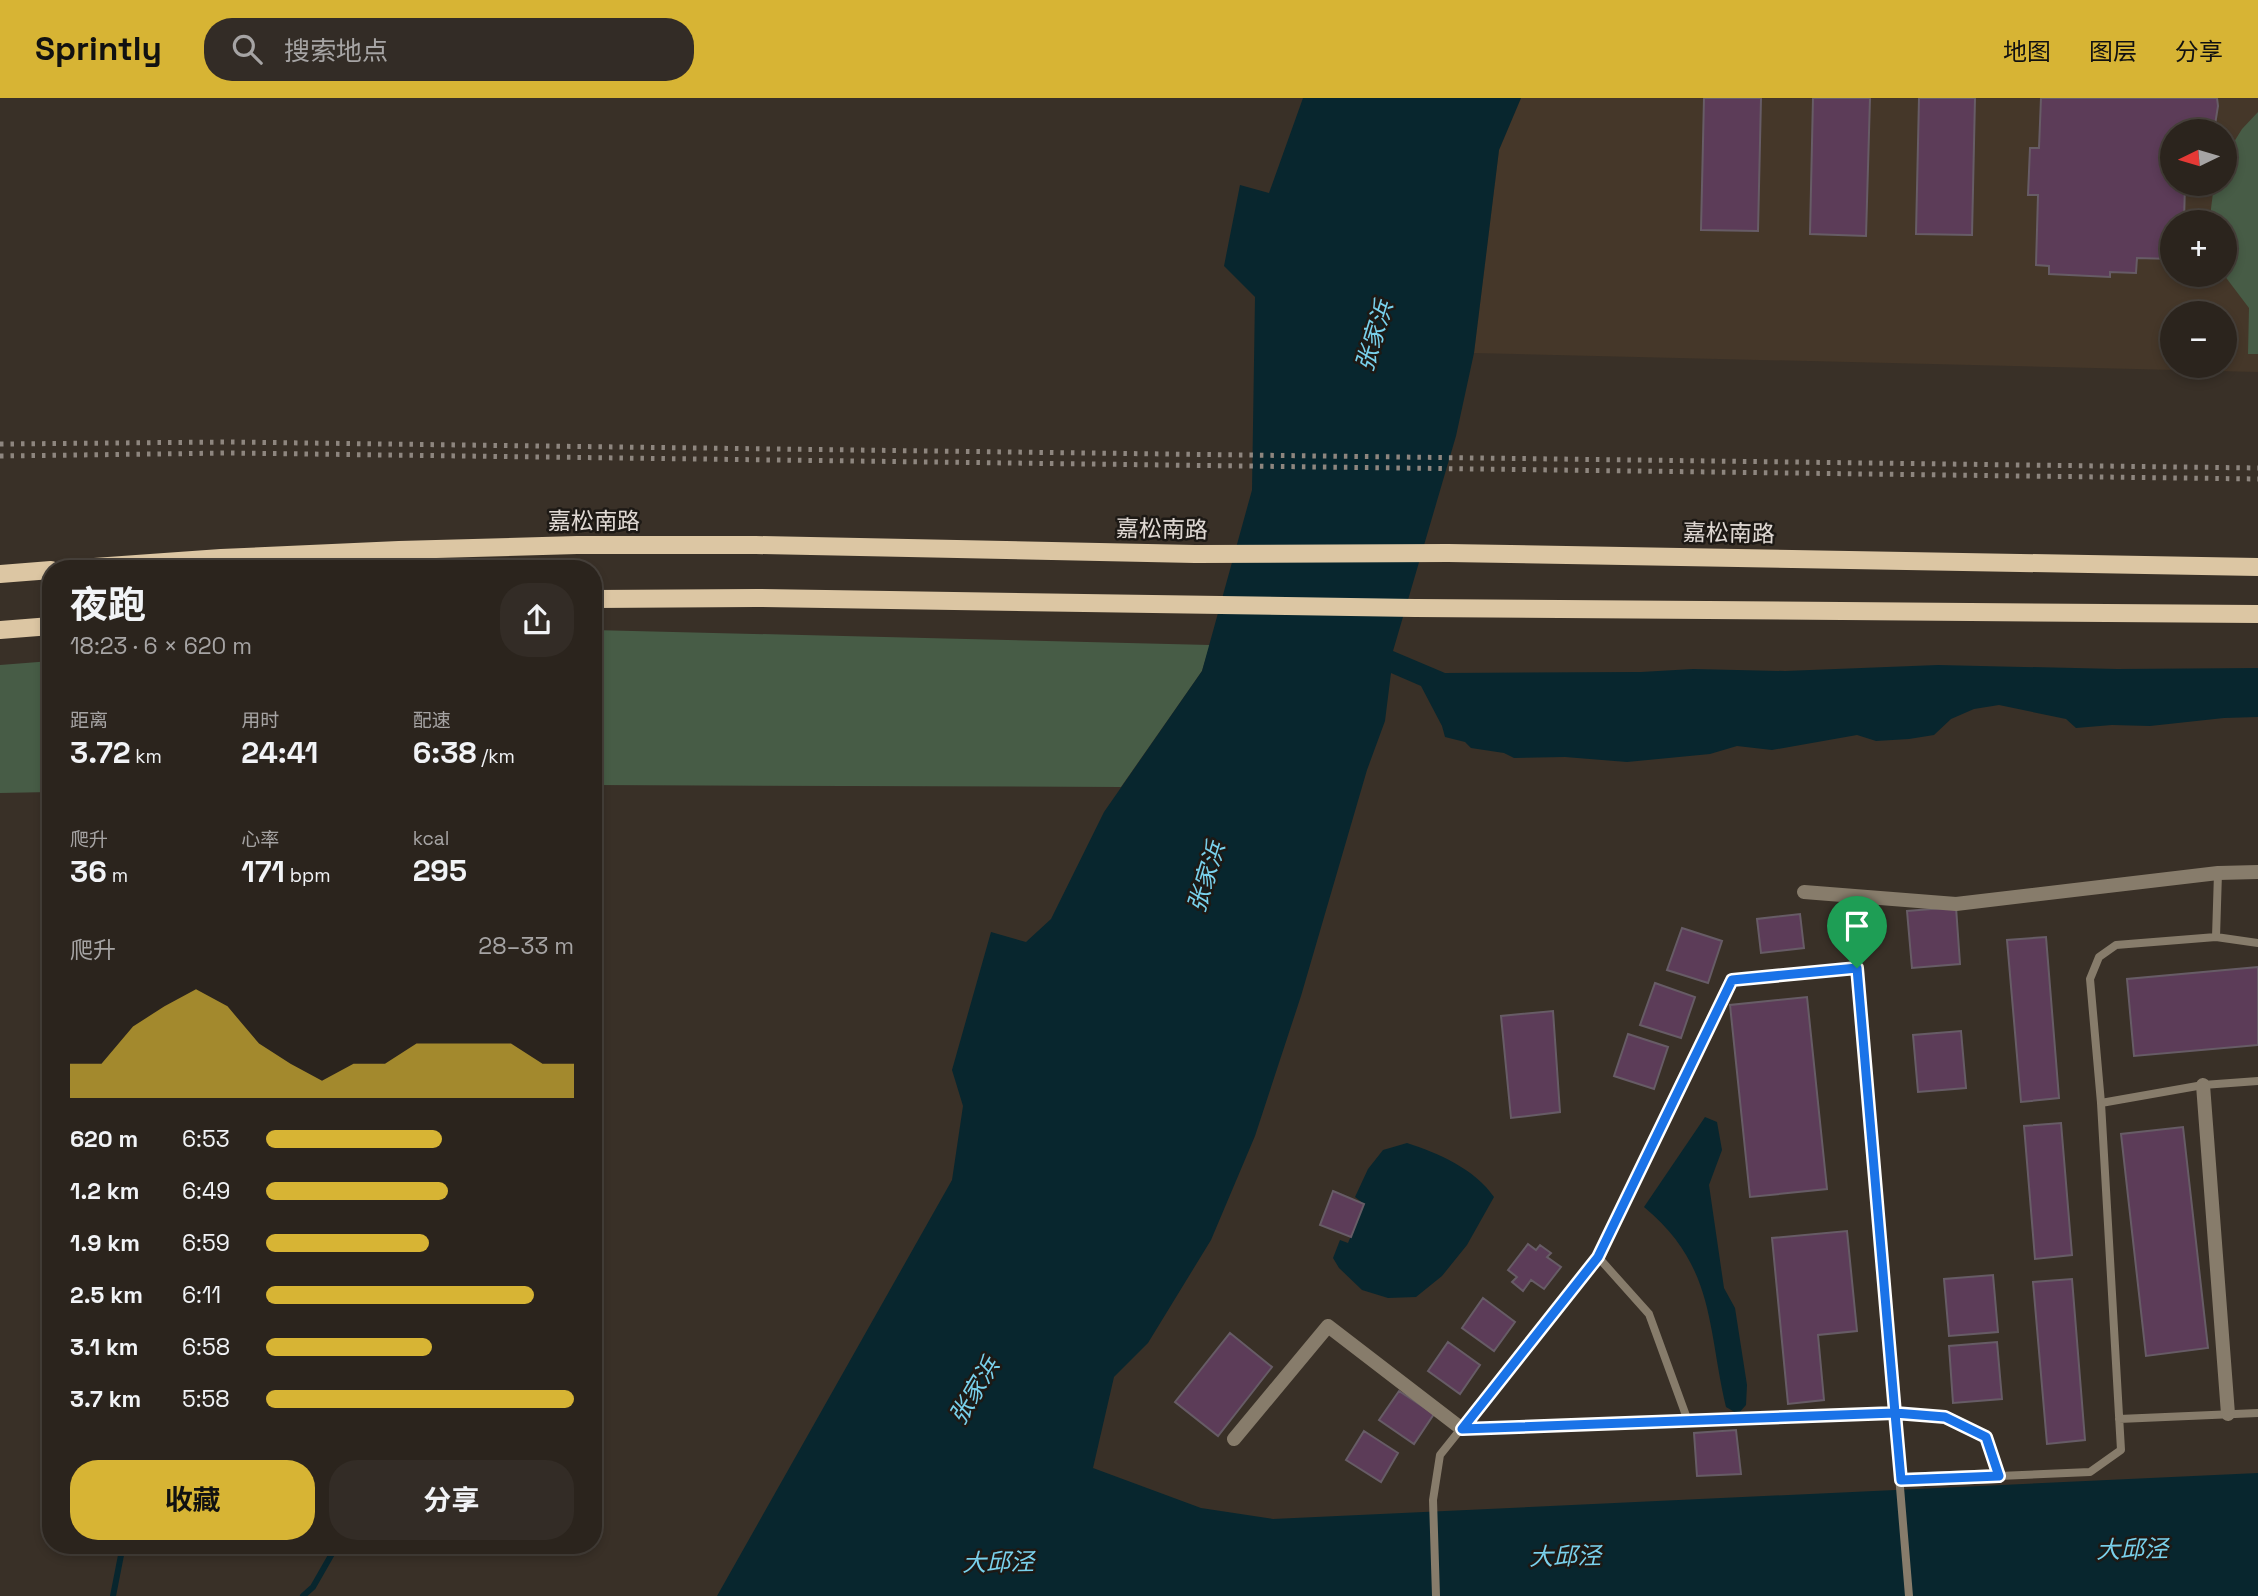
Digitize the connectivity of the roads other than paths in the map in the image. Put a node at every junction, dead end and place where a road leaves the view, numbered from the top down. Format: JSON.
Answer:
{"nodes":[{"id":1,"x":200,"y":560,"type":"edge"},
{"id":2,"x":2258,"y":567,"type":"edge"},
{"id":3,"x":42,"y":571,"type":"edge"},
{"id":4,"x":0,"y":574,"type":"edge"},
{"id":5,"x":602,"y":599,"type":"edge"},
{"id":6,"x":2258,"y":614,"type":"edge"},
{"id":7,"x":42,"y":627,"type":"edge"},
{"id":8,"x":0,"y":630,"type":"edge"},
{"id":9,"x":2258,"y":872,"type":"edge"},
{"id":10,"x":2218,"y":873,"type":"junction"},
{"id":11,"x":1804,"y":892,"type":"dead end"},
{"id":12,"x":1852,"y":896,"type":"junction"},
{"id":13,"x":2216,"y":937,"type":"junction"},
{"id":14,"x":2258,"y":943,"type":"edge"},
{"id":15,"x":1857,"y":968,"type":"junction"},
{"id":16,"x":2258,"y":1081,"type":"edge"},
{"id":17,"x":2203,"y":1086,"type":"junction"},
{"id":18,"x":2101,"y":1103,"type":"junction"},
{"id":19,"x":1598,"y":1257,"type":"junction"},
{"id":20,"x":1895,"y":1413,"type":"junction"},
{"id":21,"x":2258,"y":1413,"type":"edge"},
{"id":22,"x":2228,"y":1414,"type":"junction"},
{"id":23,"x":2119,"y":1419,"type":"junction"},
{"id":24,"x":1688,"y":1421,"type":"junction"},
{"id":25,"x":1462,"y":1429,"type":"junction"},
{"id":26,"x":1234,"y":1439,"type":"dead end"},
{"id":27,"x":1999,"y":1476,"type":"junction"},
{"id":28,"x":1901,"y":1480,"type":"junction"},
{"id":29,"x":1436,"y":1596,"type":"edge"},
{"id":30,"x":1909,"y":1596,"type":"edge"}],
"edges":[{"from":1,"to":2,"type":"main road","name":"嘉松南路"},
{"from":3,"to":4,"type":"main road"},
{"from":5,"to":6,"type":"main road"},
{"from":7,"to":8,"type":"main road"},
{"from":9,"to":10,"type":"street"},
{"from":10,"to":12,"type":"street"},
{"from":10,"to":13,"type":"lane"},
{"from":11,"to":12,"type":"street"},
{"from":12,"to":15,"type":"lane"},
{"from":13,"to":14,"type":"lane"},
{"from":13,"to":18,"type":"lane"},
{"from":15,"to":19,"type":"lane"},
{"from":15,"to":20,"type":"lane"},
{"from":16,"to":17,"type":"lane"},
{"from":17,"to":18,"type":"lane"},
{"from":17,"to":22,"type":"street"},
{"from":18,"to":23,"type":"lane"},
{"from":19,"to":24,"type":"lane"},
{"from":19,"to":25,"type":"lane"},
{"from":20,"to":24,"type":"lane"},
{"from":20,"to":27,"type":"lane"},
{"from":20,"to":28,"type":"lane"},
{"from":21,"to":22,"type":"lane"},
{"from":22,"to":23,"type":"lane"},
{"from":23,"to":27,"type":"lane"},
{"from":24,"to":25,"type":"lane"},
{"from":25,"to":26,"type":"street"},
{"from":25,"to":29,"type":"lane"},
{"from":27,"to":28,"type":"street"},
{"from":28,"to":30,"type":"lane"}]}
